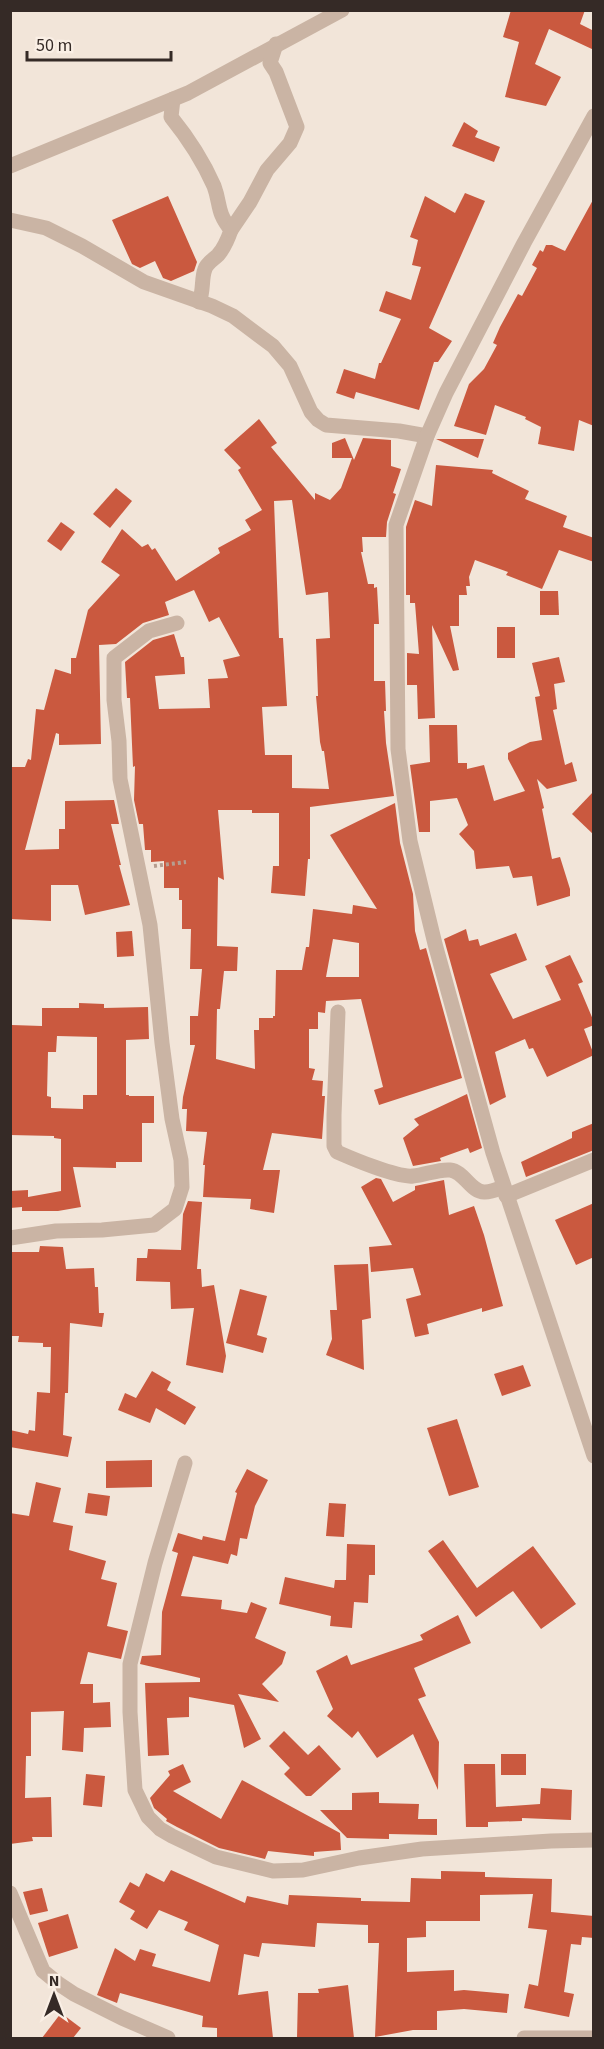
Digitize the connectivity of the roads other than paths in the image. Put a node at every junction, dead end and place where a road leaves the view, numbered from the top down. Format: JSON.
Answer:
{"nodes":[{"id":1,"x":342,"y":10,"type":"edge"},
{"id":2,"x":276,"y":44,"type":"junction"},
{"id":3,"x":173,"y":99,"type":"junction"},
{"id":4,"x":594,"y":116,"type":"edge"},
{"id":5,"x":10,"y":166,"type":"edge"},
{"id":6,"x":10,"y":220,"type":"edge"},
{"id":7,"x":231,"y":230,"type":"junction"},
{"id":8,"x":199,"y":302,"type":"junction"},
{"id":9,"x":427,"y":436,"type":"junction"},
{"id":10,"x":177,"y":623,"type":"dead end"},
{"id":11,"x":338,"y":1012,"type":"dead end"},
{"id":12,"x":594,"y":1160,"type":"edge"},
{"id":13,"x":505,"y":1192,"type":"junction"},
{"id":14,"x":10,"y":1238,"type":"edge"},
{"id":15,"x":594,"y":1456,"type":"edge"},
{"id":16,"x":185,"y":1463,"type":"dead end"},
{"id":17,"x":594,"y":1840,"type":"edge"},
{"id":18,"x":10,"y":1893,"type":"edge"},
{"id":19,"x":168,"y":2038,"type":"edge"},
{"id":20,"x":524,"y":2038,"type":"edge"},
{"id":21,"x":593,"y":2038,"type":"edge"}],
"edges":[{"from":1,"to":2,"type":"street"},
{"from":2,"to":3,"type":"street"},
{"from":2,"to":7,"type":"street"},
{"from":3,"to":5,"type":"street"},
{"from":3,"to":7,"type":"street"},
{"from":4,"to":9,"type":"street"},
{"from":6,"to":8,"type":"street"},
{"from":7,"to":8,"type":"street"},
{"from":8,"to":9,"type":"street"},
{"from":9,"to":13,"type":"street"},
{"from":10,"to":14,"type":"street"},
{"from":11,"to":13,"type":"street"},
{"from":12,"to":13,"type":"street"},
{"from":13,"to":15,"type":"street"},
{"from":16,"to":17,"type":"street"},
{"from":18,"to":19,"type":"street"},
{"from":20,"to":21,"type":"street"}]}
